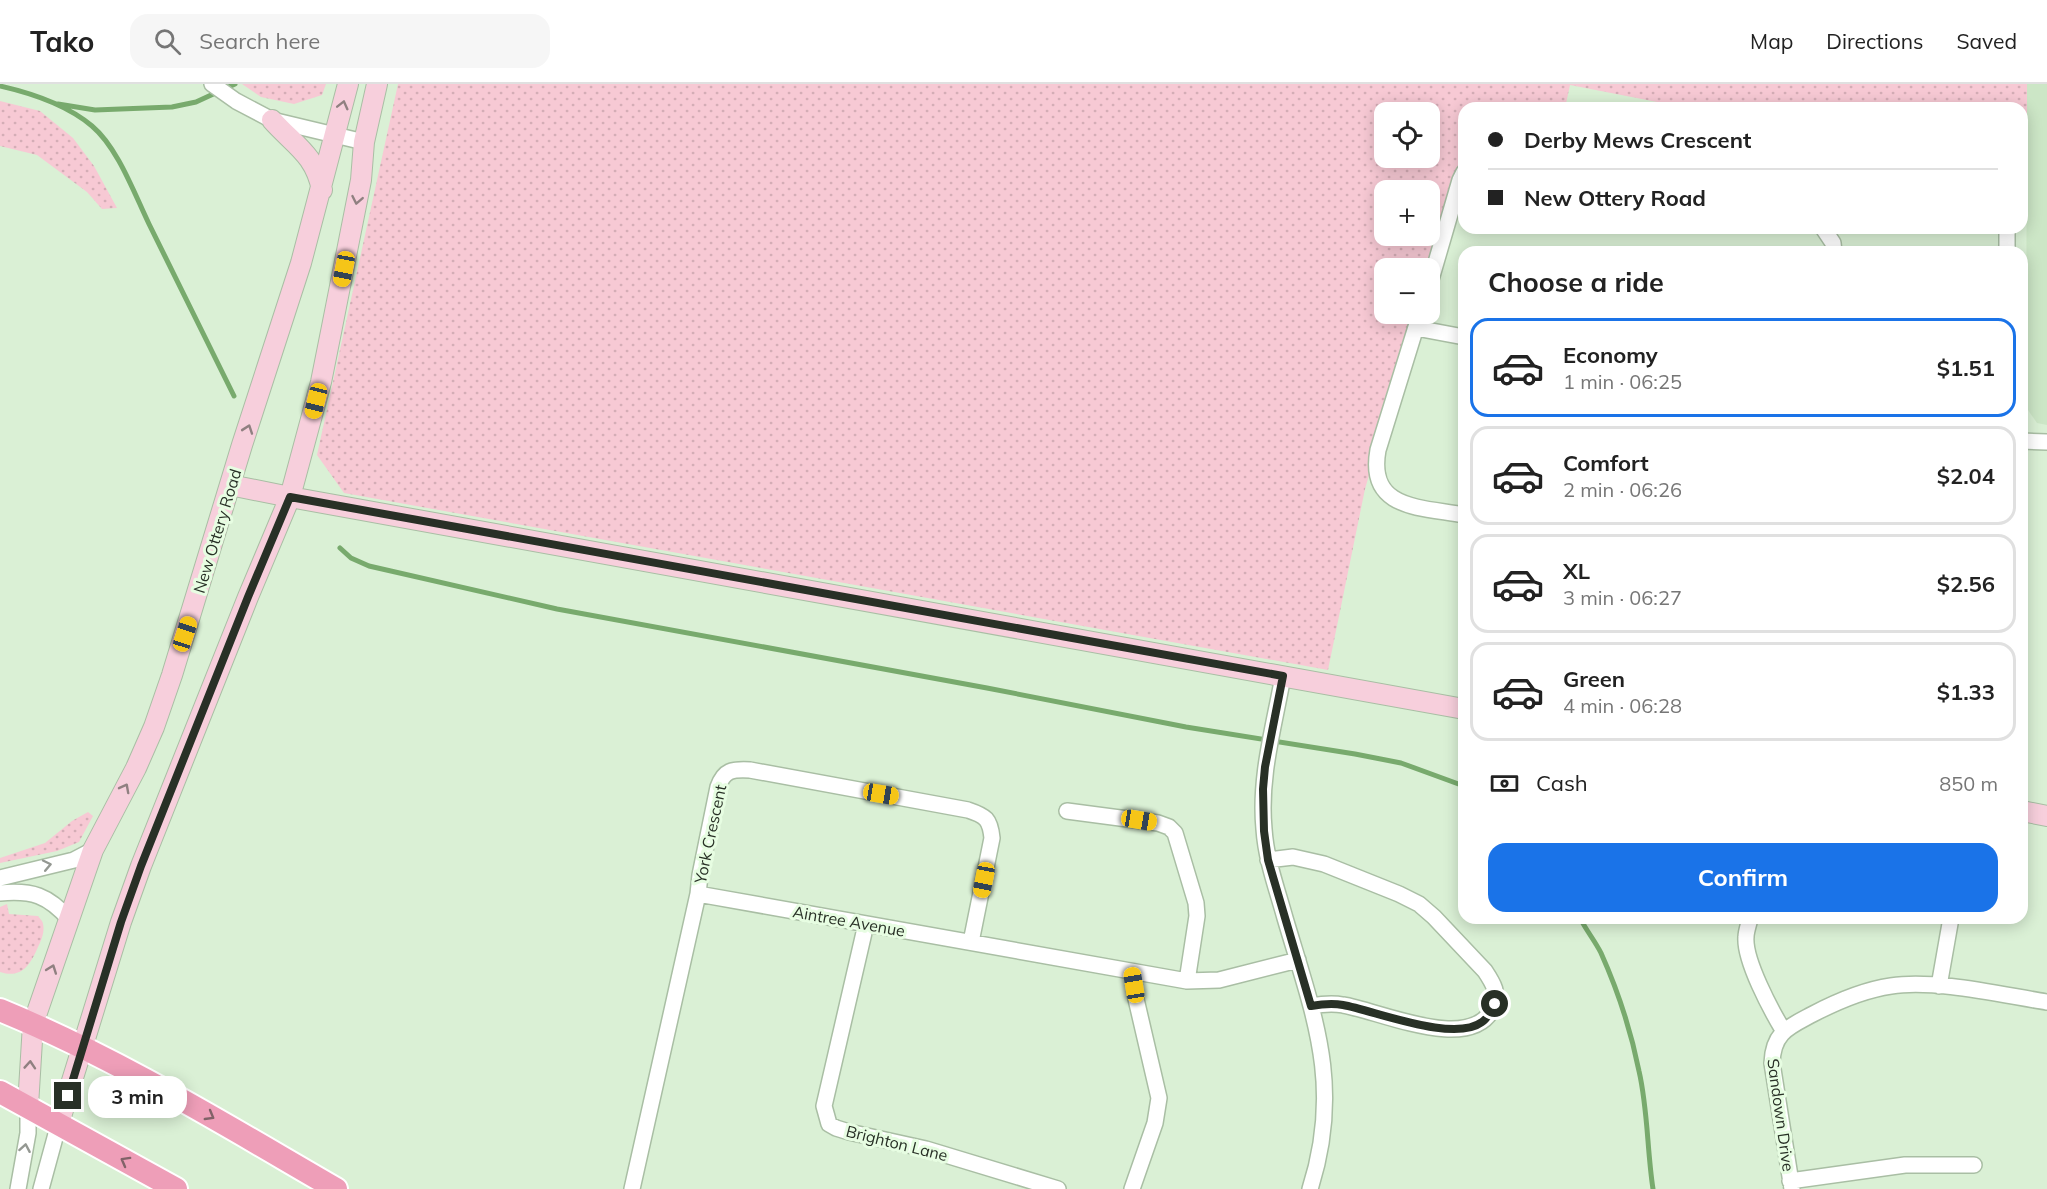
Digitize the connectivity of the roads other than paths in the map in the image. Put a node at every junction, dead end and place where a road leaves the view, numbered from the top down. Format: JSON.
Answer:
{"nodes":[{"id":1,"x":212,"y":84,"type":"edge"},
{"id":2,"x":348,"y":84,"type":"edge"},
{"id":3,"x":377,"y":84,"type":"edge"},
{"id":4,"x":272,"y":120,"type":"junction"},
{"id":5,"x":336,"y":136,"type":"junction"},
{"id":6,"x":364,"y":142,"type":"junction"},
{"id":7,"x":1458,"y":187,"type":"edge"},
{"id":8,"x":322,"y":189,"type":"junction"},
{"id":9,"x":1437,"y":258,"type":"edge"},
{"id":10,"x":1417,"y":324,"type":"edge"},
{"id":11,"x":1427,"y":324,"type":"edge"},
{"id":12,"x":1458,"y":335,"type":"edge"},
{"id":13,"x":2028,"y":441,"type":"edge"},
{"id":14,"x":2047,"y":442,"type":"edge"},
{"id":15,"x":230,"y":485,"type":"junction"},
{"id":16,"x":290,"y":497,"type":"junction"},
{"id":17,"x":1458,"y":514,"type":"edge"},
{"id":18,"x":1283,"y":676,"type":"junction"},
{"id":19,"x":1458,"y":708,"type":"edge"},
{"id":20,"x":1067,"y":811,"type":"dead end"},
{"id":21,"x":2028,"y":812,"type":"edge"},
{"id":22,"x":2047,"y":816,"type":"edge"},
{"id":23,"x":93,"y":850,"type":"junction"},
{"id":24,"x":1268,"y":860,"type":"junction"},
{"id":25,"x":0,"y":878,"type":"edge"},
{"id":26,"x":0,"y":893,"type":"edge"},
{"id":27,"x":698,"y":894,"type":"junction"},
{"id":28,"x":70,"y":920,"type":"junction"},
{"id":29,"x":866,"y":924,"type":"junction"},
{"id":30,"x":1748,"y":924,"type":"edge"},
{"id":31,"x":1950,"y":924,"type":"edge"},
{"id":32,"x":971,"y":942,"type":"junction"},
{"id":33,"x":1298,"y":960,"type":"junction"},
{"id":34,"x":1132,"y":972,"type":"junction"},
{"id":35,"x":1187,"y":981,"type":"junction"},
{"id":36,"x":1939,"y":986,"type":"junction"},
{"id":37,"x":2047,"y":1002,"type":"edge"},
{"id":38,"x":1311,"y":1006,"type":"junction"},
{"id":39,"x":0,"y":1010,"type":"edge"},
{"id":40,"x":33,"y":1024,"type":"junction"},
{"id":41,"x":1783,"y":1030,"type":"junction"},
{"id":42,"x":82,"y":1048,"type":"junction"},
{"id":43,"x":0,"y":1092,"type":"edge"},
{"id":44,"x":28,"y":1106,"type":"junction"},
{"id":45,"x":59,"y":1123,"type":"junction"},
{"id":46,"x":1974,"y":1165,"type":"dead end"},
{"id":47,"x":1791,"y":1185,"type":"edge"},
{"id":48,"x":18,"y":1189,"type":"edge"},
{"id":49,"x":41,"y":1189,"type":"edge"},
{"id":50,"x":176,"y":1189,"type":"edge"},
{"id":51,"x":336,"y":1189,"type":"edge"},
{"id":52,"x":632,"y":1189,"type":"edge"},
{"id":53,"x":1058,"y":1189,"type":"edge"},
{"id":54,"x":1132,"y":1189,"type":"edge"},
{"id":55,"x":1310,"y":1189,"type":"edge"}],
"edges":[{"from":1,"to":4,"type":"street"},
{"from":5,"to":2,"type":"main road","name":"New Ottery Road","one_way":true},
{"from":3,"to":6,"type":"main road"},
{"from":4,"to":5,"type":"street"},
{"from":4,"to":8,"type":"main road"},
{"from":5,"to":6,"type":"street"},
{"from":5,"to":8,"type":"main road","name":"New Ottery Road"},
{"from":6,"to":16,"type":"main road","one_way":true},
{"from":7,"to":9,"type":"street"},
{"from":15,"to":8,"type":"main road","name":"New Ottery Road","one_way":true},
{"from":10,"to":17,"type":"street"},
{"from":11,"to":12,"type":"street"},
{"from":13,"to":14,"type":"street"},
{"from":15,"to":16,"type":"main road"},
{"from":23,"to":15,"type":"main road","name":"New Ottery Road","one_way":true},
{"from":16,"to":18,"type":"main road"},
{"from":16,"to":42,"type":"main road"},
{"from":18,"to":19,"type":"main road"},
{"from":18,"to":24,"type":"street"},
{"from":20,"to":35,"type":"street"},
{"from":21,"to":22,"type":"main road"},
{"from":25,"to":23,"type":"street","one_way":true},
{"from":23,"to":28,"type":"main road","name":"New Ottery Road"},
{"from":24,"to":33,"type":"street"},
{"from":24,"to":38,"type":"street"},
{"from":26,"to":28,"type":"street"},
{"from":27,"to":29,"type":"street","name":"Aintree Avenue"},
{"from":27,"to":32,"type":"street","name":"York Crescent"},
{"from":27,"to":52,"type":"street"},
{"from":40,"to":28,"type":"main road","name":"New Ottery Road","one_way":true},
{"from":29,"to":32,"type":"street","name":"Aintree Avenue"},
{"from":29,"to":53,"type":"street","name":"Brighton Lane"},
{"from":30,"to":41,"type":"street"},
{"from":31,"to":36,"type":"street"},
{"from":32,"to":34,"type":"street","name":"Aintree Avenue"},
{"from":33,"to":35,"type":"street","name":"Aintree Avenue"},
{"from":33,"to":38,"type":"street"},
{"from":34,"to":35,"type":"street","name":"Aintree Avenue"},
{"from":34,"to":54,"type":"street"},
{"from":36,"to":37,"type":"street"},
{"from":36,"to":41,"type":"street"},
{"from":38,"to":55,"type":"street"},
{"from":39,"to":40,"type":"main road"},
{"from":40,"to":42,"type":"main road"},
{"from":44,"to":40,"type":"main road","name":"New Ottery Road","one_way":true},
{"from":41,"to":47,"type":"street","name":"Sandown Drive"},
{"from":42,"to":45,"type":"main road"},
{"from":42,"to":51,"type":"main road","one_way":true},
{"from":43,"to":44,"type":"main road"},
{"from":44,"to":45,"type":"main road"},
{"from":48,"to":44,"type":"street","one_way":true},
{"from":45,"to":49,"type":"street"},
{"from":50,"to":45,"type":"main road","one_way":true},
{"from":46,"to":47,"type":"street"}]}
